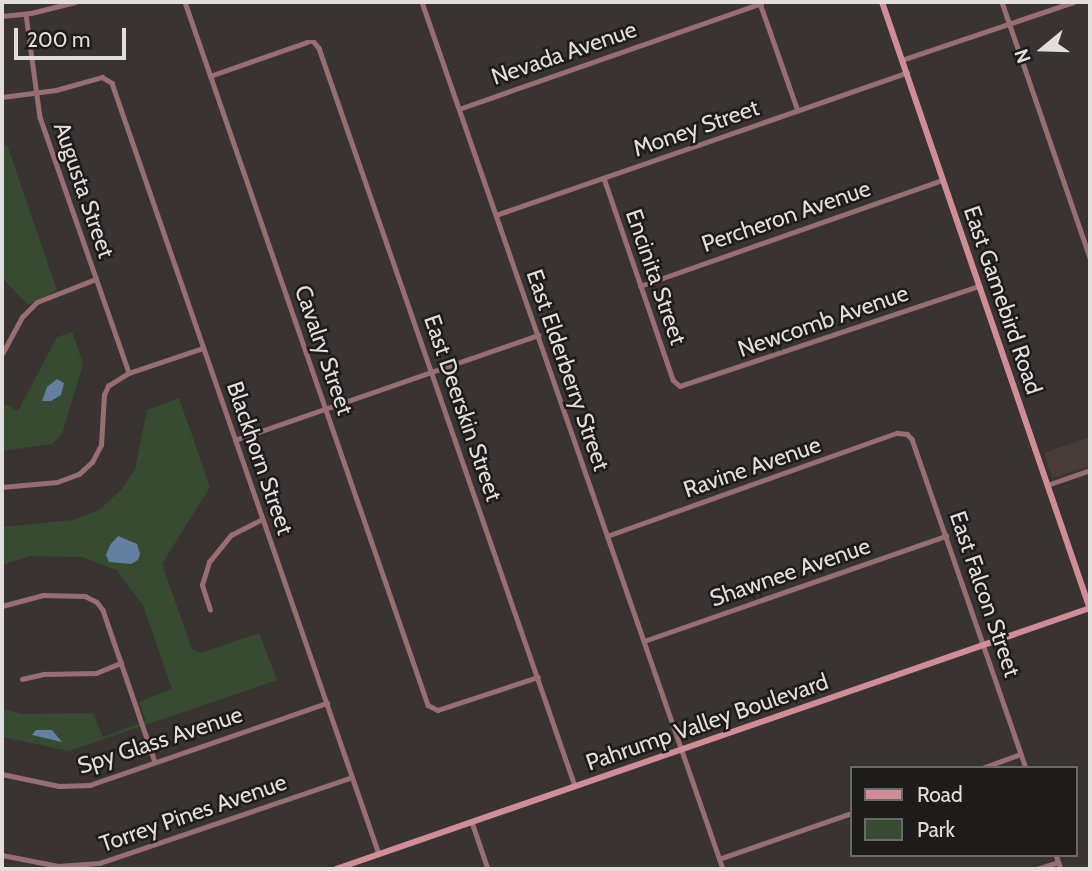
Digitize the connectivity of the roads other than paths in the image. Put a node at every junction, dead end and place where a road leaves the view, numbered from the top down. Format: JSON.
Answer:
{"nodes":[{"id":1,"x":75,"y":2,"type":"edge"},
{"id":2,"x":185,"y":2,"type":"edge"},
{"id":3,"x":430,"y":2,"type":"edge"},
{"id":4,"x":882,"y":2,"type":"edge"},
{"id":5,"x":1002,"y":2,"type":"edge"},
{"id":6,"x":1073,"y":2,"type":"edge"},
{"id":7,"x":423,"y":3,"type":"edge"},
{"id":8,"x":760,"y":3,"type":"edge"},
{"id":9,"x":26,"y":14,"type":"junction"},
{"id":10,"x":2,"y":16,"type":"edge"},
{"id":11,"x":1010,"y":23,"type":"junction"},
{"id":12,"x":902,"y":60,"type":"junction"},
{"id":13,"x":907,"y":73,"type":"junction"},
{"id":14,"x":211,"y":76,"type":"junction"},
{"id":15,"x":36,"y":93,"type":"junction"},
{"id":16,"x":2,"y":97,"type":"edge"},
{"id":17,"x":459,"y":108,"type":"junction"},
{"id":18,"x":798,"y":111,"type":"junction"},
{"id":19,"x":604,"y":178,"type":"junction"},
{"id":20,"x":943,"y":180,"type":"junction"},
{"id":21,"x":496,"y":215,"type":"junction"},
{"id":22,"x":1090,"y":257,"type":"edge"},
{"id":23,"x":96,"y":279,"type":"junction"},
{"id":24,"x":640,"y":286,"type":"junction"},
{"id":25,"x":979,"y":286,"type":"junction"},
{"id":26,"x":538,"y":335,"type":"junction"},
{"id":27,"x":203,"y":348,"type":"junction"},
{"id":28,"x":2,"y":354,"type":"edge"},
{"id":29,"x":431,"y":372,"type":"junction"},
{"id":30,"x":129,"y":373,"type":"junction"},
{"id":31,"x":678,"y":385,"type":"joint"},
{"id":32,"x":327,"y":408,"type":"junction"},
{"id":33,"x":907,"y":434,"type":"joint"},
{"id":34,"x":235,"y":440,"type":"junction"},
{"id":35,"x":1090,"y":470,"type":"edge"},
{"id":36,"x":1047,"y":485,"type":"junction"},
{"id":37,"x":2,"y":487,"type":"edge"},
{"id":38,"x":262,"y":519,"type":"junction"},
{"id":39,"x":607,"y":536,"type":"junction"},
{"id":40,"x":946,"y":536,"type":"junction"},
{"id":41,"x":2,"y":606,"type":"edge"},
{"id":42,"x":1090,"y":609,"type":"edge"},
{"id":43,"x":211,"y":610,"type":"dead end"},
{"id":44,"x":644,"y":641,"type":"junction"},
{"id":45,"x":984,"y":644,"type":"junction"},
{"id":46,"x":121,"y":663,"type":"junction"},
{"id":47,"x":538,"y":677,"type":"junction"},
{"id":48,"x":22,"y":679,"type":"dead end"},
{"id":49,"x":327,"y":703,"type":"junction"},
{"id":50,"x":682,"y":749,"type":"junction"},
{"id":51,"x":1021,"y":754,"type":"junction"},
{"id":52,"x":155,"y":762,"type":"junction"},
{"id":53,"x":988,"y":766,"type":"edge"},
{"id":54,"x":1025,"y":766,"type":"edge"},
{"id":55,"x":2,"y":774,"type":"edge"},
{"id":56,"x":352,"y":777,"type":"junction"},
{"id":57,"x":575,"y":786,"type":"junction"},
{"id":58,"x":850,"y":814,"type":"edge"},
{"id":59,"x":472,"y":822,"type":"junction"},
{"id":60,"x":379,"y":854,"type":"junction"},
{"id":61,"x":2,"y":855,"type":"edge"},
{"id":62,"x":1057,"y":857,"type":"edge"},
{"id":63,"x":719,"y":859,"type":"junction"},
{"id":64,"x":1058,"y":862,"type":"junction"},
{"id":65,"x":336,"y":869,"type":"edge"},
{"id":66,"x":488,"y":869,"type":"edge"},
{"id":67,"x":723,"y":869,"type":"edge"},
{"id":68,"x":1037,"y":869,"type":"edge"},
{"id":69,"x":1061,"y":869,"type":"edge"}],
"edges":[{"from":1,"to":9,"type":"street"},
{"from":2,"to":14,"type":"street","name":"Cavalry Street"},
{"from":3,"to":7,"type":"street"},
{"from":4,"to":12,"type":"main road","name":"East Gamebird Road"},
{"from":5,"to":11,"type":"street"},
{"from":6,"to":11,"type":"street"},
{"from":7,"to":17,"type":"street","name":"East Elderberry Street"},
{"from":8,"to":17,"type":"street","name":"Nevada Avenue"},
{"from":8,"to":18,"type":"street"},
{"from":9,"to":10,"type":"street"},
{"from":9,"to":15,"type":"street","name":"Augusta Street"},
{"from":11,"to":12,"type":"street"},
{"from":11,"to":22,"type":"street"},
{"from":12,"to":13,"type":"main road","name":"East Gamebird Road"},
{"from":13,"to":18,"type":"street","name":"Money Street"},
{"from":13,"to":20,"type":"main road","name":"East Gamebird Road"},
{"from":14,"to":29,"type":"street","name":"East Deerskin Street"},
{"from":14,"to":32,"type":"street","name":"Cavalry Street"},
{"from":15,"to":16,"type":"street"},
{"from":15,"to":23,"type":"street","name":"Augusta Street"},
{"from":15,"to":27,"type":"street","name":"Blackhorn Street"},
{"from":17,"to":21,"type":"street","name":"East Elderberry Street"},
{"from":18,"to":19,"type":"street","name":"Money Street"},
{"from":19,"to":21,"type":"street","name":"Money Street"},
{"from":19,"to":24,"type":"street","name":"Encinita Street"},
{"from":20,"to":24,"type":"street","name":"Percheron Avenue"},
{"from":20,"to":25,"type":"main road","name":"East Gamebird Road"},
{"from":21,"to":26,"type":"street","name":"East Elderberry Street"},
{"from":23,"to":28,"type":"street"},
{"from":23,"to":30,"type":"street","name":"Augusta Street"},
{"from":24,"to":31,"type":"street","name":"Encinita Street"},
{"from":25,"to":31,"type":"street","name":"Newcomb Avenue"},
{"from":25,"to":36,"type":"main road","name":"East Gamebird Road"},
{"from":26,"to":29,"type":"street"},
{"from":26,"to":39,"type":"street","name":"East Elderberry Street"},
{"from":27,"to":30,"type":"street"},
{"from":27,"to":34,"type":"street","name":"Blackhorn Street"},
{"from":29,"to":32,"type":"street"},
{"from":29,"to":47,"type":"street","name":"East Deerskin Street"},
{"from":30,"to":37,"type":"street"},
{"from":32,"to":34,"type":"street"},
{"from":32,"to":47,"type":"street","name":"Cavalry Street"},
{"from":33,"to":39,"type":"street","name":"Ravine Avenue"},
{"from":33,"to":40,"type":"street","name":"East Falcon Street"},
{"from":34,"to":38,"type":"street","name":"Blackhorn Street"},
{"from":35,"to":36,"type":"street"},
{"from":36,"to":42,"type":"main road","name":"East Gamebird Road"},
{"from":38,"to":43,"type":"street"},
{"from":38,"to":49,"type":"street","name":"Blackhorn Street"},
{"from":39,"to":44,"type":"street","name":"East Elderberry Street"},
{"from":40,"to":44,"type":"street","name":"Shawnee Avenue"},
{"from":40,"to":45,"type":"street","name":"East Falcon Street"},
{"from":41,"to":46,"type":"street"},
{"from":42,"to":45,"type":"main road","name":"Pahrump Valley Boulevard"},
{"from":44,"to":50,"type":"street","name":"East Elderberry Street"},
{"from":45,"to":50,"type":"main road","name":"Pahrump Valley Boulevard"},
{"from":45,"to":51,"type":"street","name":"East Falcon Street"},
{"from":46,"to":48,"type":"street"},
{"from":46,"to":52,"type":"street"},
{"from":47,"to":57,"type":"street","name":"East Deerskin Street"},
{"from":49,"to":52,"type":"street","name":"Spy Glass Avenue"},
{"from":49,"to":56,"type":"street","name":"Blackhorn Street"},
{"from":50,"to":57,"type":"main road","name":"Pahrump Valley Boulevard"},
{"from":50,"to":63,"type":"street","name":"East Elderberry Street"},
{"from":51,"to":53,"type":"street"},
{"from":51,"to":54,"type":"street","name":"East Falcon Street"},
{"from":52,"to":55,"type":"street","name":"Spy Glass Avenue"},
{"from":56,"to":60,"type":"street","name":"Blackhorn Street"},
{"from":56,"to":61,"type":"street","name":"Torrey Pines Avenue"},
{"from":57,"to":59,"type":"main road","name":"Pahrump Valley Boulevard"},
{"from":58,"to":63,"type":"street"},
{"from":59,"to":60,"type":"main road","name":"Pahrump Valley Boulevard"},
{"from":59,"to":66,"type":"street"},
{"from":60,"to":65,"type":"main road","name":"Pahrump Valley Boulevard"},
{"from":62,"to":64,"type":"street"},
{"from":63,"to":67,"type":"street","name":"East Elderberry Street"},
{"from":64,"to":68,"type":"street"},
{"from":64,"to":69,"type":"street"}]}
